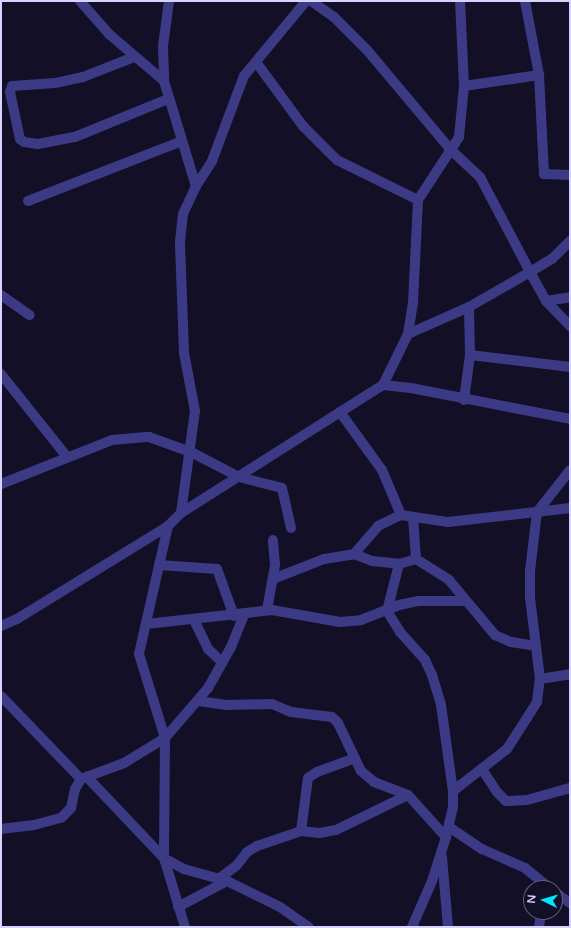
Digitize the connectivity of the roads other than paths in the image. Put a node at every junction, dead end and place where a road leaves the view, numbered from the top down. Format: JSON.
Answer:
{"nodes":[{"id":1,"x":80,"y":1,"type":"edge"},
{"id":2,"x":169,"y":1,"type":"edge"},
{"id":3,"x":306,"y":1,"type":"edge"},
{"id":4,"x":311,"y":1,"type":"edge"},
{"id":5,"x":460,"y":1,"type":"edge"},
{"id":6,"x":525,"y":1,"type":"edge"},
{"id":7,"x":134,"y":57,"type":"junction"},
{"id":8,"x":256,"y":62,"type":"junction"},
{"id":9,"x":539,"y":75,"type":"junction"},
{"id":10,"x":164,"y":82,"type":"junction"},
{"id":11,"x":464,"y":86,"type":"junction"},
{"id":12,"x":168,"y":99,"type":"junction"},
{"id":13,"x":182,"y":141,"type":"junction"},
{"id":14,"x":451,"y":150,"type":"junction"},
{"id":15,"x":570,"y":175,"type":"edge"},
{"id":16,"x":196,"y":186,"type":"junction"},
{"id":17,"x":418,"y":200,"type":"junction"},
{"id":18,"x":28,"y":201,"type":"dead end"},
{"id":19,"x":570,"y":241,"type":"edge"},
{"id":20,"x":530,"y":272,"type":"junction"},
{"id":21,"x":1,"y":295,"type":"edge"},
{"id":22,"x":570,"y":297,"type":"edge"},
{"id":23,"x":546,"y":301,"type":"junction"},
{"id":24,"x":470,"y":307,"type":"junction"},
{"id":25,"x":30,"y":315,"type":"dead end"},
{"id":26,"x":570,"y":326,"type":"edge"},
{"id":27,"x":408,"y":334,"type":"junction"},
{"id":28,"x":470,"y":356,"type":"junction"},
{"id":29,"x":570,"y":367,"type":"edge"},
{"id":30,"x":1,"y":374,"type":"edge"},
{"id":31,"x":383,"y":385,"type":"junction"},
{"id":32,"x":464,"y":400,"type":"junction"},
{"id":33,"x":340,"y":412,"type":"junction"},
{"id":34,"x":570,"y":419,"type":"edge"},
{"id":35,"x":191,"y":452,"type":"junction"},
{"id":36,"x":67,"y":457,"type":"junction"},
{"id":37,"x":570,"y":470,"type":"edge"},
{"id":38,"x":239,"y":477,"type":"junction"},
{"id":39,"x":1,"y":484,"type":"edge"},
{"id":40,"x":570,"y":508,"type":"edge"},
{"id":41,"x":537,"y":512,"type":"junction"},
{"id":42,"x":181,"y":513,"type":"junction"},
{"id":43,"x":401,"y":515,"type":"junction"},
{"id":44,"x":413,"y":517,"type":"junction"},
{"id":45,"x":168,"y":526,"type":"junction"},
{"id":46,"x":291,"y":528,"type":"dead end"},
{"id":47,"x":273,"y":540,"type":"dead end"},
{"id":48,"x":354,"y":554,"type":"junction"},
{"id":49,"x":416,"y":559,"type":"junction"},
{"id":50,"x":399,"y":564,"type":"junction"},
{"id":51,"x":159,"y":565,"type":"junction"},
{"id":52,"x":273,"y":578,"type":"junction"},
{"id":53,"x":465,"y":601,"type":"junction"},
{"id":54,"x":267,"y":610,"type":"junction"},
{"id":55,"x":387,"y":611,"type":"junction"},
{"id":56,"x":239,"y":615,"type":"junction"},
{"id":57,"x":194,"y":620,"type":"junction"},
{"id":58,"x":146,"y":624,"type":"junction"},
{"id":59,"x":1,"y":626,"type":"edge"},
{"id":60,"x":536,"y":646,"type":"junction"},
{"id":61,"x":222,"y":662,"type":"junction"},
{"id":62,"x":570,"y":674,"type":"edge"},
{"id":63,"x":540,"y":678,"type":"junction"},
{"id":64,"x":1,"y":696,"type":"edge"},
{"id":65,"x":198,"y":701,"type":"junction"},
{"id":66,"x":165,"y":738,"type":"junction"},
{"id":67,"x":355,"y":758,"type":"junction"},
{"id":68,"x":482,"y":769,"type":"junction"},
{"id":69,"x":84,"y":778,"type":"junction"},
{"id":70,"x":570,"y":788,"type":"edge"},
{"id":71,"x":453,"y":791,"type":"junction"},
{"id":72,"x":408,"y":794,"type":"junction"},
{"id":73,"x":1,"y":829,"type":"edge"},
{"id":74,"x":301,"y":831,"type":"junction"},
{"id":75,"x":448,"y":832,"type":"junction"},
{"id":76,"x":442,"y":852,"type":"junction"},
{"id":77,"x":164,"y":858,"type":"junction"},
{"id":78,"x":224,"y":880,"type":"junction"},
{"id":79,"x":538,"y":880,"type":"edge"},
{"id":80,"x":178,"y":907,"type":"junction"},
{"id":81,"x":182,"y":925,"type":"edge"},
{"id":82,"x":309,"y":927,"type":"edge"},
{"id":83,"x":412,"y":927,"type":"edge"},
{"id":84,"x":448,"y":927,"type":"edge"}],
"edges":[{"from":1,"to":7,"type":"street"},
{"from":2,"to":10,"type":"street"},
{"from":3,"to":8,"type":"street"},
{"from":4,"to":14,"type":"street"},
{"from":5,"to":11,"type":"street"},
{"from":6,"to":9,"type":"street"},
{"from":7,"to":10,"type":"street"},
{"from":7,"to":12,"type":"street"},
{"from":8,"to":16,"type":"street"},
{"from":8,"to":17,"type":"street"},
{"from":9,"to":11,"type":"street"},
{"from":9,"to":15,"type":"street"},
{"from":10,"to":12,"type":"street"},
{"from":11,"to":14,"type":"street"},
{"from":12,"to":13,"type":"street"},
{"from":13,"to":16,"type":"street"},
{"from":13,"to":18,"type":"street"},
{"from":14,"to":17,"type":"street"},
{"from":14,"to":20,"type":"street"},
{"from":16,"to":35,"type":"street"},
{"from":17,"to":27,"type":"street"},
{"from":19,"to":20,"type":"street"},
{"from":20,"to":23,"type":"street"},
{"from":20,"to":24,"type":"street"},
{"from":21,"to":25,"type":"street"},
{"from":22,"to":23,"type":"street"},
{"from":23,"to":26,"type":"street"},
{"from":24,"to":27,"type":"street"},
{"from":24,"to":28,"type":"street"},
{"from":27,"to":31,"type":"street"},
{"from":28,"to":29,"type":"street"},
{"from":28,"to":32,"type":"street"},
{"from":30,"to":36,"type":"street"},
{"from":31,"to":32,"type":"street"},
{"from":31,"to":33,"type":"street"},
{"from":32,"to":34,"type":"street"},
{"from":33,"to":38,"type":"street"},
{"from":33,"to":43,"type":"street"},
{"from":35,"to":36,"type":"street"},
{"from":35,"to":38,"type":"street"},
{"from":35,"to":42,"type":"street"},
{"from":36,"to":39,"type":"street"},
{"from":37,"to":41,"type":"street"},
{"from":38,"to":42,"type":"street"},
{"from":38,"to":46,"type":"street"},
{"from":40,"to":41,"type":"street"},
{"from":41,"to":44,"type":"street"},
{"from":41,"to":60,"type":"street"},
{"from":42,"to":45,"type":"street"},
{"from":43,"to":44,"type":"street"},
{"from":43,"to":48,"type":"street"},
{"from":44,"to":49,"type":"street"},
{"from":45,"to":51,"type":"street"},
{"from":45,"to":59,"type":"street"},
{"from":47,"to":52,"type":"street"},
{"from":48,"to":50,"type":"street"},
{"from":48,"to":52,"type":"street"},
{"from":49,"to":50,"type":"street"},
{"from":49,"to":53,"type":"street"},
{"from":50,"to":55,"type":"street"},
{"from":51,"to":56,"type":"street"},
{"from":51,"to":58,"type":"street"},
{"from":52,"to":54,"type":"street"},
{"from":53,"to":55,"type":"street"},
{"from":53,"to":60,"type":"street"},
{"from":54,"to":55,"type":"street"},
{"from":54,"to":56,"type":"street"},
{"from":55,"to":71,"type":"street"},
{"from":56,"to":57,"type":"street"},
{"from":56,"to":61,"type":"street"},
{"from":57,"to":58,"type":"street"},
{"from":57,"to":61,"type":"street"},
{"from":58,"to":66,"type":"street"},
{"from":60,"to":63,"type":"street"},
{"from":61,"to":65,"type":"street"},
{"from":62,"to":63,"type":"street"},
{"from":63,"to":68,"type":"street"},
{"from":64,"to":69,"type":"street"},
{"from":65,"to":66,"type":"street"},
{"from":65,"to":67,"type":"street"},
{"from":66,"to":69,"type":"street"},
{"from":66,"to":77,"type":"street"},
{"from":67,"to":72,"type":"street"},
{"from":67,"to":74,"type":"street"},
{"from":68,"to":70,"type":"street"},
{"from":68,"to":71,"type":"street"},
{"from":69,"to":73,"type":"street"},
{"from":69,"to":77,"type":"street"},
{"from":71,"to":75,"type":"street"},
{"from":72,"to":74,"type":"street"},
{"from":72,"to":75,"type":"street"},
{"from":74,"to":78,"type":"street"},
{"from":75,"to":76,"type":"street"},
{"from":75,"to":79,"type":"street"},
{"from":76,"to":83,"type":"street"},
{"from":76,"to":84,"type":"street"},
{"from":77,"to":78,"type":"street"},
{"from":77,"to":80,"type":"street"},
{"from":78,"to":80,"type":"street"},
{"from":78,"to":82,"type":"street"},
{"from":80,"to":81,"type":"street"}]}
